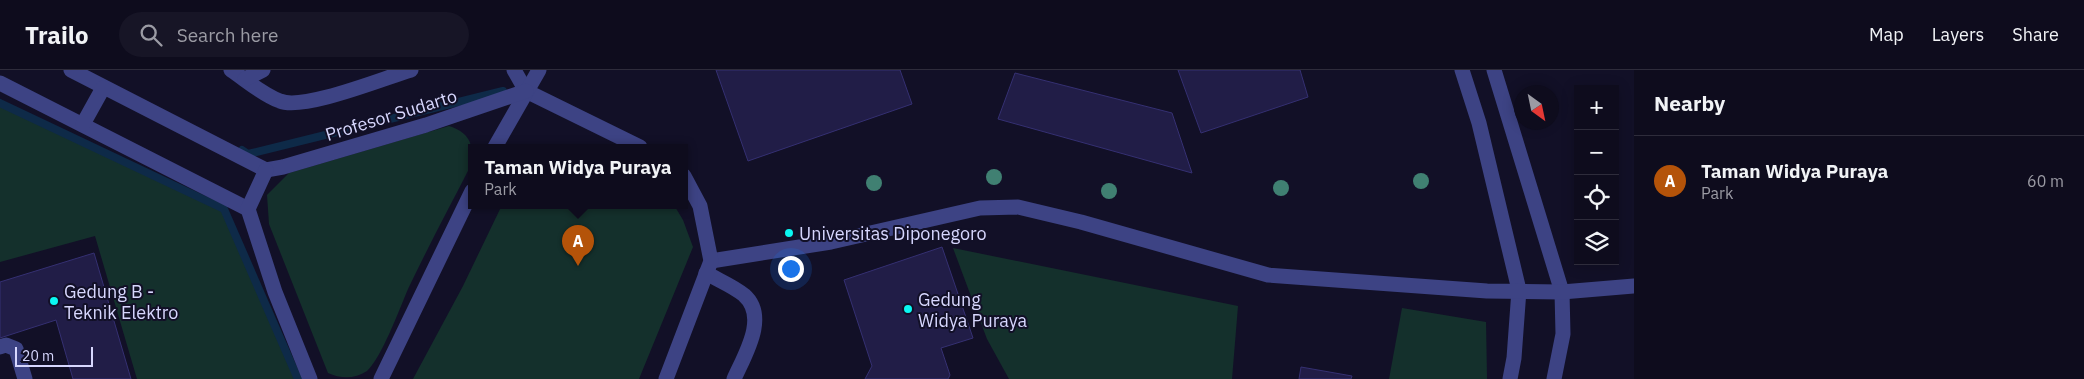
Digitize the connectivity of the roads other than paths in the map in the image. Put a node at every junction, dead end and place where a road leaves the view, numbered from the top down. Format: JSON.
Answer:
{"nodes":[{"id":1,"x":71,"y":70,"type":"edge"},
{"id":2,"x":231,"y":70,"type":"edge"},
{"id":3,"x":263,"y":70,"type":"edge"},
{"id":4,"x":411,"y":70,"type":"edge"},
{"id":5,"x":514,"y":70,"type":"edge"},
{"id":6,"x":539,"y":70,"type":"edge"},
{"id":7,"x":1462,"y":70,"type":"edge"},
{"id":8,"x":1494,"y":70,"type":"edge"},
{"id":9,"x":245,"y":79,"type":"junction"},
{"id":10,"x":0,"y":82,"type":"edge"},
{"id":11,"x":103,"y":88,"type":"junction"},
{"id":12,"x":526,"y":91,"type":"junction"},
{"id":13,"x":83,"y":124,"type":"junction"},
{"id":14,"x":496,"y":144,"type":"edge"},
{"id":15,"x":634,"y":144,"type":"edge"},
{"id":16,"x":266,"y":170,"type":"junction"},
{"id":17,"x":688,"y":184,"type":"edge"},
{"id":18,"x":468,"y":199,"type":"edge"},
{"id":19,"x":248,"y":210,"type":"junction"},
{"id":20,"x":708,"y":267,"type":"junction"},
{"id":21,"x":1634,"y":286,"type":"edge"},
{"id":22,"x":1519,"y":290,"type":"junction"},
{"id":23,"x":1562,"y":292,"type":"junction"},
{"id":24,"x":0,"y":347,"type":"edge"},
{"id":25,"x":25,"y":379,"type":"edge"},
{"id":26,"x":310,"y":379,"type":"edge"},
{"id":27,"x":381,"y":379,"type":"edge"},
{"id":28,"x":666,"y":379,"type":"edge"},
{"id":29,"x":734,"y":379,"type":"edge"},
{"id":30,"x":1510,"y":379,"type":"edge"},
{"id":31,"x":1554,"y":379,"type":"edge"}],
"edges":[{"from":1,"to":11,"type":"street"},
{"from":2,"to":9,"type":"street"},
{"from":3,"to":9,"type":"street"},
{"from":4,"to":9,"type":"street"},
{"from":5,"to":12,"type":"street"},
{"from":6,"to":12,"type":"street"},
{"from":7,"to":22,"type":"street"},
{"from":8,"to":23,"type":"street"},
{"from":10,"to":13,"type":"street"},
{"from":11,"to":13,"type":"street"},
{"from":11,"to":16,"type":"street"},
{"from":12,"to":14,"type":"street"},
{"from":12,"to":15,"type":"street"},
{"from":12,"to":16,"type":"street","name":"Profesor Sudarto"},
{"from":13,"to":19,"type":"street"},
{"from":16,"to":19,"type":"street"},
{"from":17,"to":20,"type":"street"},
{"from":18,"to":27,"type":"street"},
{"from":19,"to":26,"type":"street"},
{"from":20,"to":22,"type":"street"},
{"from":20,"to":28,"type":"street"},
{"from":20,"to":29,"type":"street"},
{"from":21,"to":23,"type":"street"},
{"from":22,"to":23,"type":"street"},
{"from":22,"to":30,"type":"street"},
{"from":23,"to":31,"type":"street"},
{"from":24,"to":25,"type":"street"}]}
